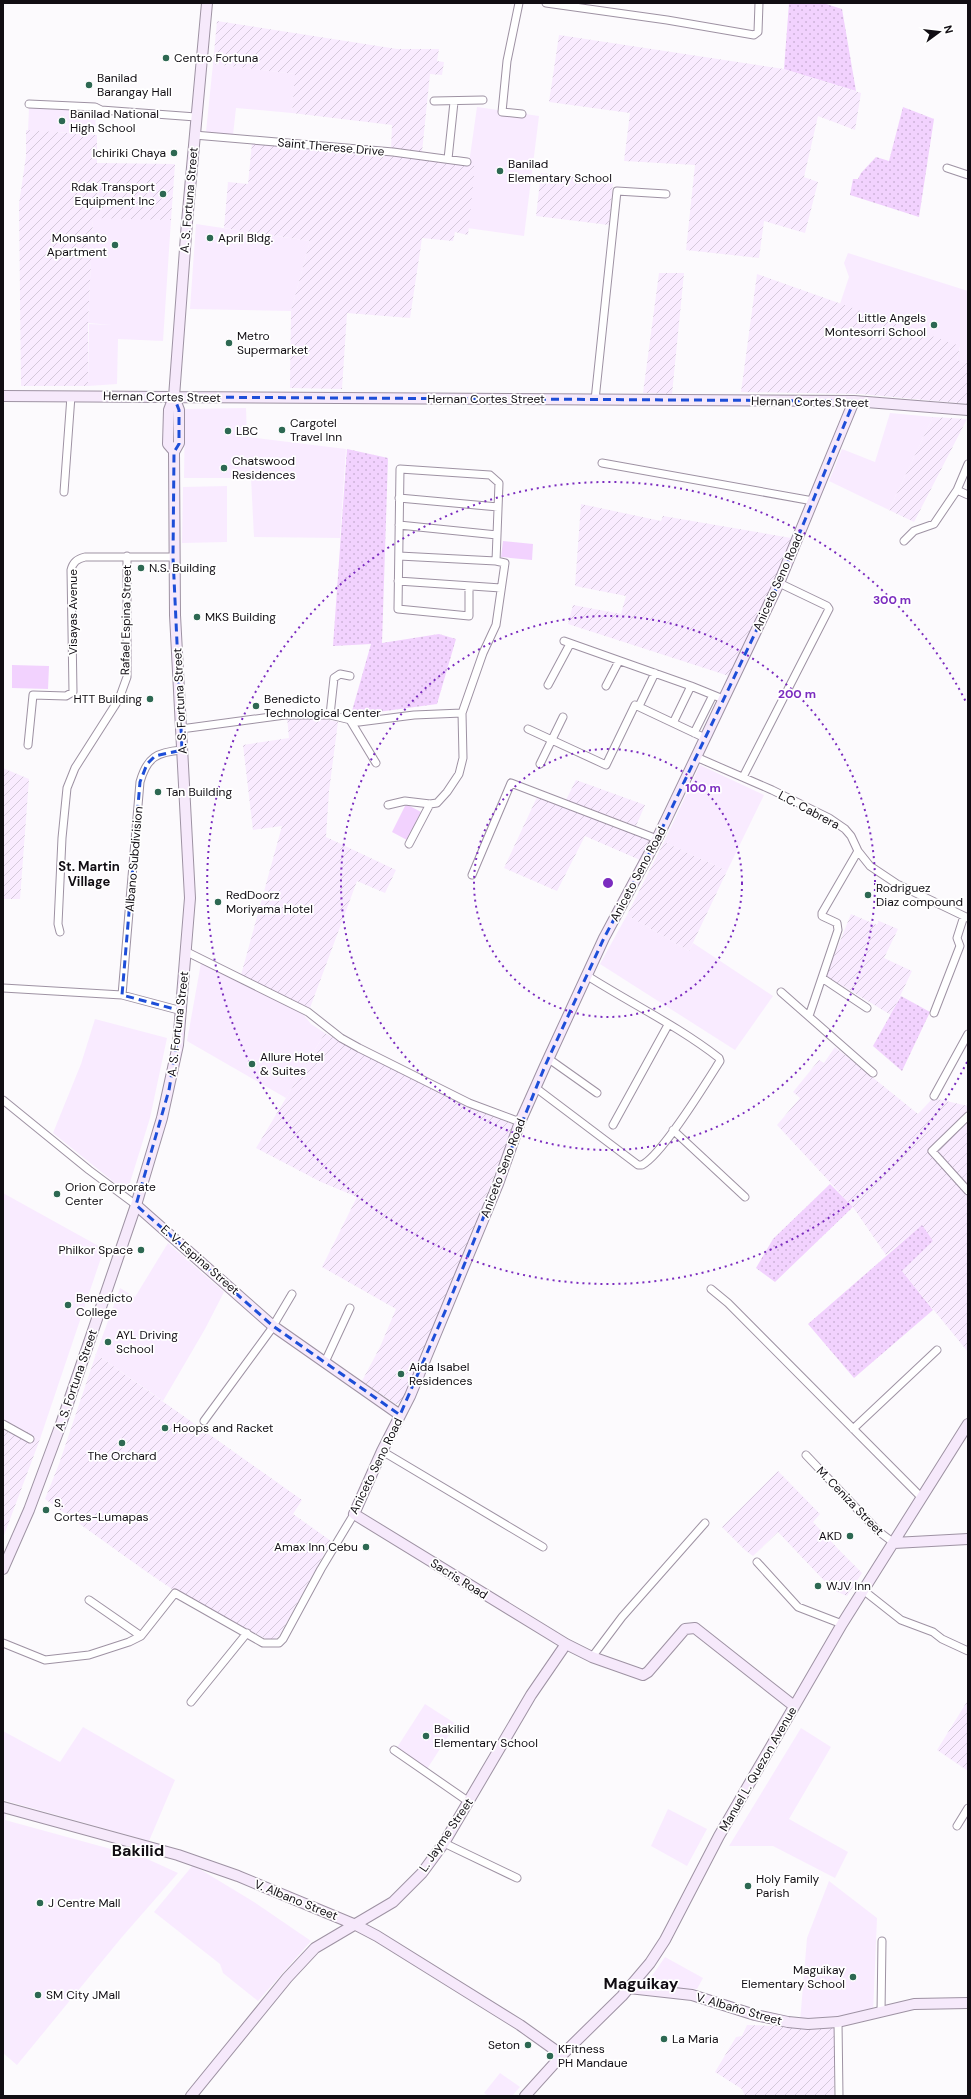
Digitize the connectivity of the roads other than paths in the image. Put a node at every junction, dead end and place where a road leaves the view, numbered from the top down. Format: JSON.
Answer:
{"nodes":[{"id":1,"x":207,"y":3,"type":"edge"},
{"id":2,"x":519,"y":3,"type":"edge"},
{"id":3,"x":546,"y":3,"type":"edge"},
{"id":4,"x":759,"y":3,"type":"edge"},
{"id":5,"x":571,"y":5,"type":"edge"},
{"id":6,"x":483,"y":100,"type":"dead end"},
{"id":7,"x":434,"y":101,"type":"dead end"},
{"id":8,"x":454,"y":102,"type":"junction"},
{"id":9,"x":29,"y":104,"type":"dead end"},
{"id":10,"x":522,"y":114,"type":"dead end"},
{"id":11,"x":196,"y":117,"type":"junction"},
{"id":12,"x":194,"y":135,"type":"junction"},
{"id":13,"x":448,"y":159,"type":"junction"},
{"id":14,"x":467,"y":162,"type":"dead end"},
{"id":15,"x":947,"y":168,"type":"dead end"},
{"id":16,"x":968,"y":175,"type":"edge"},
{"id":17,"x":666,"y":194,"type":"dead end"},
{"id":18,"x":3,"y":396,"type":"edge"},
{"id":19,"x":71,"y":396,"type":"junction"},
{"id":20,"x":174,"y":396,"type":"junction"},
{"id":21,"x":595,"y":400,"type":"junction"},
{"id":22,"x":854,"y":401,"type":"junction"},
{"id":23,"x":968,"y":410,"type":"edge"},
{"id":24,"x":602,"y":463,"type":"dead end"},
{"id":25,"x":968,"y":464,"type":"edge"},
{"id":26,"x":957,"y":490,"type":"junction"},
{"id":27,"x":64,"y":492,"type":"dead end"},
{"id":28,"x":968,"y":495,"type":"edge"},
{"id":29,"x":399,"y":498,"type":"junction"},
{"id":30,"x":813,"y":501,"type":"junction"},
{"id":31,"x":498,"y":507,"type":"junction"},
{"id":32,"x":399,"y":525,"type":"junction"},
{"id":33,"x":497,"y":535,"type":"junction"},
{"id":34,"x":904,"y":541,"type":"dead end"},
{"id":35,"x":126,"y":556,"type":"junction"},
{"id":36,"x":399,"y":556,"type":"junction"},
{"id":37,"x":173,"y":557,"type":"junction"},
{"id":38,"x":496,"y":561,"type":"junction"},
{"id":39,"x":398,"y":581,"type":"junction"},
{"id":40,"x":779,"y":583,"type":"junction"},
{"id":41,"x":469,"y":586,"type":"junction"},
{"id":42,"x":501,"y":588,"type":"junction"},
{"id":43,"x":619,"y":661,"type":"junction"},
{"id":44,"x":655,"y":673,"type":"junction"},
{"id":45,"x":350,"y":676,"type":"dead end"},
{"id":46,"x":548,"y":685,"type":"dead end"},
{"id":47,"x":606,"y":686,"type":"dead end"},
{"id":48,"x":692,"y":686,"type":"junction"},
{"id":49,"x":713,"y":695,"type":"junction"},
{"id":50,"x":724,"y":699,"type":"junction"},
{"id":51,"x":640,"y":704,"type":"dead end"},
{"id":52,"x":462,"y":713,"type":"junction"},
{"id":53,"x":330,"y":715,"type":"junction"},
{"id":54,"x":563,"y":717,"type":"dead end"},
{"id":55,"x":350,"y":720,"type":"junction"},
{"id":56,"x":674,"y":721,"type":"dead end"},
{"id":57,"x":528,"y":729,"type":"dead end"},
{"id":58,"x":181,"y":730,"type":"junction"},
{"id":59,"x":694,"y":733,"type":"dead end"},
{"id":60,"x":705,"y":738,"type":"junction"},
{"id":61,"x":552,"y":740,"type":"junction"},
{"id":62,"x":28,"y":745,"type":"dead end"},
{"id":63,"x":182,"y":750,"type":"junction"},
{"id":64,"x":696,"y":757,"type":"junction"},
{"id":65,"x":376,"y":763,"type":"dead end"},
{"id":66,"x":540,"y":764,"type":"dead end"},
{"id":67,"x":743,"y":777,"type":"junction"},
{"id":68,"x":430,"y":804,"type":"junction"},
{"id":69,"x":388,"y":805,"type":"dead end"},
{"id":70,"x":657,"y":839,"type":"junction"},
{"id":71,"x":409,"y":844,"type":"dead end"},
{"id":72,"x":858,"y":851,"type":"junction"},
{"id":73,"x":472,"y":875,"type":"dead end"},
{"id":74,"x":966,"y":917,"type":"edge"},
{"id":75,"x":60,"y":932,"type":"dead end"},
{"id":76,"x":187,"y":952,"type":"junction"},
{"id":77,"x":586,"y":975,"type":"junction"},
{"id":78,"x":822,"y":978,"type":"junction"},
{"id":79,"x":3,"y":988,"type":"edge"},
{"id":80,"x":781,"y":992,"type":"dead end"},
{"id":81,"x":122,"y":995,"type":"junction"},
{"id":82,"x":867,"y":1008,"type":"dead end"},
{"id":83,"x":182,"y":1011,"type":"junction"},
{"id":84,"x":934,"y":1013,"type":"dead end"},
{"id":85,"x":809,"y":1016,"type":"junction"},
{"id":86,"x":668,"y":1025,"type":"junction"},
{"id":87,"x":968,"y":1034,"type":"edge"},
{"id":88,"x":549,"y":1059,"type":"junction"},
{"id":89,"x":873,"y":1073,"type":"dead end"},
{"id":90,"x":536,"y":1088,"type":"junction"},
{"id":91,"x":597,"y":1093,"type":"dead end"},
{"id":92,"x":934,"y":1096,"type":"dead end"},
{"id":93,"x":3,"y":1100,"type":"edge"},
{"id":94,"x":968,"y":1116,"type":"edge"},
{"id":95,"x":520,"y":1122,"type":"junction"},
{"id":96,"x":613,"y":1125,"type":"dead end"},
{"id":97,"x":673,"y":1130,"type":"junction"},
{"id":98,"x":968,"y":1190,"type":"edge"},
{"id":99,"x":745,"y":1197,"type":"dead end"},
{"id":100,"x":136,"y":1204,"type":"junction"},
{"id":101,"x":711,"y":1289,"type":"dead end"},
{"id":102,"x":292,"y":1294,"type":"dead end"},
{"id":103,"x":350,"y":1308,"type":"dead end"},
{"id":104,"x":273,"y":1326,"type":"junction"},
{"id":105,"x":937,"y":1350,"type":"dead end"},
{"id":106,"x":325,"y":1362,"type":"junction"},
{"id":107,"x":400,"y":1415,"type":"junction"},
{"id":108,"x":204,"y":1421,"type":"dead end"},
{"id":109,"x":3,"y":1424,"type":"edge"},
{"id":110,"x":968,"y":1424,"type":"edge"},
{"id":111,"x":853,"y":1429,"type":"junction"},
{"id":112,"x":30,"y":1439,"type":"dead end"},
{"id":113,"x":382,"y":1451,"type":"junction"},
{"id":114,"x":806,"y":1455,"type":"dead end"},
{"id":115,"x":921,"y":1497,"type":"junction"},
{"id":116,"x":354,"y":1514,"type":"junction"},
{"id":117,"x":705,"y":1522,"type":"dead end"},
{"id":118,"x":968,"y":1539,"type":"edge"},
{"id":119,"x":894,"y":1543,"type":"junction"},
{"id":120,"x":543,"y":1547,"type":"dead end"},
{"id":121,"x":757,"y":1562,"type":"dead end"},
{"id":122,"x":3,"y":1569,"type":"edge"},
{"id":123,"x":863,"y":1590,"type":"junction"},
{"id":124,"x":89,"y":1600,"type":"dead end"},
{"id":125,"x":842,"y":1624,"type":"junction"},
{"id":126,"x":247,"y":1634,"type":"junction"},
{"id":127,"x":141,"y":1636,"type":"junction"},
{"id":128,"x":3,"y":1643,"type":"edge"},
{"id":129,"x":566,"y":1644,"type":"junction"},
{"id":130,"x":968,"y":1651,"type":"edge"},
{"id":131,"x":592,"y":1657,"type":"junction"},
{"id":132,"x":191,"y":1702,"type":"dead end"},
{"id":133,"x":794,"y":1706,"type":"junction"},
{"id":134,"x":394,"y":1750,"type":"dead end"},
{"id":135,"x":469,"y":1802,"type":"junction"},
{"id":136,"x":3,"y":1807,"type":"edge"},
{"id":137,"x":968,"y":1808,"type":"edge"},
{"id":138,"x":957,"y":1826,"type":"dead end"},
{"id":139,"x":444,"y":1843,"type":"junction"},
{"id":140,"x":517,"y":1878,"type":"dead end"},
{"id":141,"x":356,"y":1925,"type":"junction"},
{"id":142,"x":882,"y":1941,"type":"dead end"},
{"id":143,"x":629,"y":1988,"type":"junction"},
{"id":144,"x":968,"y":2003,"type":"edge"},
{"id":145,"x":881,"y":2012,"type":"junction"},
{"id":146,"x":838,"y":2022,"type":"junction"},
{"id":147,"x":562,"y":2055,"type":"junction"},
{"id":148,"x":191,"y":2096,"type":"edge"},
{"id":149,"x":525,"y":2096,"type":"edge"},
{"id":150,"x":838,"y":2096,"type":"edge"}],
"edges":[{"from":1,"to":11,"type":"street","name":"A. S. Fortuna Street"},
{"from":2,"to":10,"type":"street"},
{"from":3,"to":5,"type":"street"},
{"from":4,"to":5,"type":"street"},
{"from":6,"to":8,"type":"street"},
{"from":7,"to":8,"type":"street"},
{"from":8,"to":13,"type":"street"},
{"from":9,"to":11,"type":"street"},
{"from":11,"to":12,"type":"street","name":"A. S. Fortuna Street"},
{"from":12,"to":13,"type":"street","name":"Saint Therese Drive"},
{"from":12,"to":20,"type":"street","name":"A. S. Fortuna Street"},
{"from":13,"to":14,"type":"street","name":"Saint Therese Drive"},
{"from":15,"to":16,"type":"street"},
{"from":17,"to":21,"type":"street"},
{"from":18,"to":19,"type":"street","name":"Hernan Cortes Street"},
{"from":19,"to":20,"type":"street","name":"Hernan Cortes Street"},
{"from":19,"to":27,"type":"street"},
{"from":20,"to":21,"type":"street","name":"Hernan Cortes Street"},
{"from":20,"to":37,"type":"street","name":"A. S. Fortuna Street"},
{"from":21,"to":22,"type":"street","name":"Hernan Cortes Street"},
{"from":22,"to":23,"type":"street","name":"Hernan Cortes Street"},
{"from":22,"to":30,"type":"street","name":"Aniceto Seno Road"},
{"from":24,"to":30,"type":"street"},
{"from":25,"to":26,"type":"street"},
{"from":26,"to":28,"type":"street"},
{"from":26,"to":34,"type":"street"},
{"from":29,"to":31,"type":"street"},
{"from":29,"to":31,"type":"street"},
{"from":29,"to":32,"type":"street"},
{"from":30,"to":40,"type":"street","name":"Aniceto Seno Road"},
{"from":31,"to":33,"type":"street"},
{"from":32,"to":33,"type":"street"},
{"from":32,"to":36,"type":"street"},
{"from":33,"to":38,"type":"street"},
{"from":35,"to":37,"type":"street","name":"Visayas Avenue"},
{"from":35,"to":62,"type":"street","name":"Visayas Avenue"},
{"from":35,"to":75,"type":"street","name":"Rafael Espina Street"},
{"from":36,"to":38,"type":"street"},
{"from":36,"to":39,"type":"street"},
{"from":37,"to":58,"type":"street","name":"A. S. Fortuna Street"},
{"from":38,"to":42,"type":"street"},
{"from":39,"to":41,"type":"street"},
{"from":39,"to":41,"type":"street"},
{"from":40,"to":50,"type":"street","name":"Aniceto Seno Road"},
{"from":40,"to":67,"type":"street"},
{"from":41,"to":42,"type":"street"},
{"from":42,"to":52,"type":"street"},
{"from":43,"to":44,"type":"street"},
{"from":43,"to":46,"type":"street"},
{"from":43,"to":47,"type":"street"},
{"from":44,"to":48,"type":"street"},
{"from":44,"to":51,"type":"street"},
{"from":45,"to":53,"type":"street"},
{"from":48,"to":49,"type":"street"},
{"from":48,"to":56,"type":"street"},
{"from":49,"to":50,"type":"street"},
{"from":49,"to":59,"type":"street"},
{"from":50,"to":60,"type":"street","name":"Aniceto Seno Road"},
{"from":52,"to":55,"type":"street"},
{"from":52,"to":68,"type":"street"},
{"from":53,"to":55,"type":"street"},
{"from":53,"to":58,"type":"street"},
{"from":54,"to":61,"type":"street"},
{"from":55,"to":65,"type":"street"},
{"from":57,"to":61,"type":"street"},
{"from":58,"to":63,"type":"street","name":"A. S. Fortuna Street"},
{"from":60,"to":61,"type":"street"},
{"from":60,"to":64,"type":"street","name":"Aniceto Seno Road"},
{"from":61,"to":66,"type":"street"},
{"from":63,"to":76,"type":"street","name":"A. S. Fortuna Street"},
{"from":63,"to":81,"type":"street","name":"Albano Subdivision"},
{"from":64,"to":67,"type":"street","name":"L.C. Cabrera"},
{"from":64,"to":70,"type":"street","name":"Aniceto Seno Road"},
{"from":67,"to":72,"type":"street","name":"L.C. Cabrera"},
{"from":68,"to":69,"type":"street"},
{"from":68,"to":71,"type":"street"},
{"from":70,"to":73,"type":"street"},
{"from":70,"to":77,"type":"street","name":"Aniceto Seno Road"},
{"from":72,"to":74,"type":"street","name":"L.C. Cabrera"},
{"from":72,"to":78,"type":"street"},
{"from":74,"to":84,"type":"street"},
{"from":76,"to":83,"type":"street","name":"A. S. Fortuna Street"},
{"from":76,"to":95,"type":"street"},
{"from":77,"to":86,"type":"street"},
{"from":77,"to":88,"type":"street","name":"Aniceto Seno Road"},
{"from":78,"to":82,"type":"street"},
{"from":78,"to":85,"type":"street"},
{"from":79,"to":81,"type":"street"},
{"from":80,"to":85,"type":"street"},
{"from":81,"to":83,"type":"street"},
{"from":83,"to":100,"type":"street","name":"A. S. Fortuna Street"},
{"from":85,"to":89,"type":"street"},
{"from":86,"to":96,"type":"street"},
{"from":86,"to":97,"type":"street"},
{"from":87,"to":92,"type":"street"},
{"from":88,"to":90,"type":"street","name":"Aniceto Seno Road"},
{"from":88,"to":91,"type":"street"},
{"from":90,"to":95,"type":"street","name":"Aniceto Seno Road"},
{"from":90,"to":97,"type":"street"},
{"from":93,"to":100,"type":"street","name":"E. V. Espina Street"},
{"from":94,"to":98,"type":"street"},
{"from":95,"to":107,"type":"street","name":"Aniceto Seno Road"},
{"from":97,"to":99,"type":"street"},
{"from":100,"to":104,"type":"street","name":"E. V. Espina Street"},
{"from":100,"to":122,"type":"street","name":"A. S. Fortuna Street"},
{"from":101,"to":111,"type":"street"},
{"from":102,"to":104,"type":"street"},
{"from":103,"to":106,"type":"street"},
{"from":104,"to":106,"type":"street","name":"E. V. Espina Street"},
{"from":104,"to":108,"type":"street"},
{"from":105,"to":111,"type":"street"},
{"from":106,"to":107,"type":"street","name":"E. V. Espina Street"},
{"from":107,"to":113,"type":"street","name":"Aniceto Seno Road"},
{"from":109,"to":112,"type":"street"},
{"from":110,"to":115,"type":"street","name":"Manuel L. Quezon Avenue"},
{"from":111,"to":115,"type":"street"},
{"from":113,"to":116,"type":"street","name":"Aniceto Seno Road"},
{"from":113,"to":120,"type":"street"},
{"from":114,"to":119,"type":"street","name":"M. Ceniza Street"},
{"from":115,"to":119,"type":"street","name":"Manuel L. Quezon Avenue"},
{"from":116,"to":126,"type":"street","name":"Aniceto Seno Road"},
{"from":116,"to":129,"type":"street","name":"Sacris Road"},
{"from":117,"to":131,"type":"street"},
{"from":118,"to":119,"type":"street","name":"M. Ceniza Street"},
{"from":119,"to":123,"type":"street","name":"Manuel L. Quezon Avenue"},
{"from":121,"to":125,"type":"street"},
{"from":123,"to":125,"type":"street","name":"Manuel L. Quezon Avenue"},
{"from":123,"to":130,"type":"street"},
{"from":124,"to":127,"type":"street"},
{"from":125,"to":133,"type":"street","name":"Manuel L. Quezon Avenue"},
{"from":126,"to":127,"type":"street","name":"Aniceto Seno Road"},
{"from":126,"to":132,"type":"street"},
{"from":127,"to":128,"type":"street","name":"Aniceto Seno Road"},
{"from":129,"to":131,"type":"street","name":"Sacris Road"},
{"from":129,"to":135,"type":"street","name":"L. Jayme Street"},
{"from":131,"to":133,"type":"street","name":"Sacris Road"},
{"from":133,"to":143,"type":"street","name":"Manuel L. Quezon Avenue"},
{"from":134,"to":135,"type":"street"},
{"from":135,"to":139,"type":"street","name":"L. Jayme Street"},
{"from":136,"to":141,"type":"street","name":"V. Albano Street"},
{"from":137,"to":138,"type":"street"},
{"from":139,"to":140,"type":"street"},
{"from":139,"to":141,"type":"street","name":"L. Jayme Street"},
{"from":141,"to":147,"type":"street","name":"V. Albano Street"},
{"from":141,"to":148,"type":"street","name":"L. Jayme Street"},
{"from":142,"to":145,"type":"street"},
{"from":143,"to":146,"type":"street","name":"V. Albaño Street"},
{"from":143,"to":147,"type":"street","name":"Manuel L. Quezon Avenue"},
{"from":144,"to":145,"type":"street","name":"V. Albaño Street"},
{"from":145,"to":146,"type":"street","name":"V. Albaño Street"},
{"from":146,"to":150,"type":"street"},
{"from":147,"to":149,"type":"street","name":"Manuel L. Quezon Avenue"}]}
